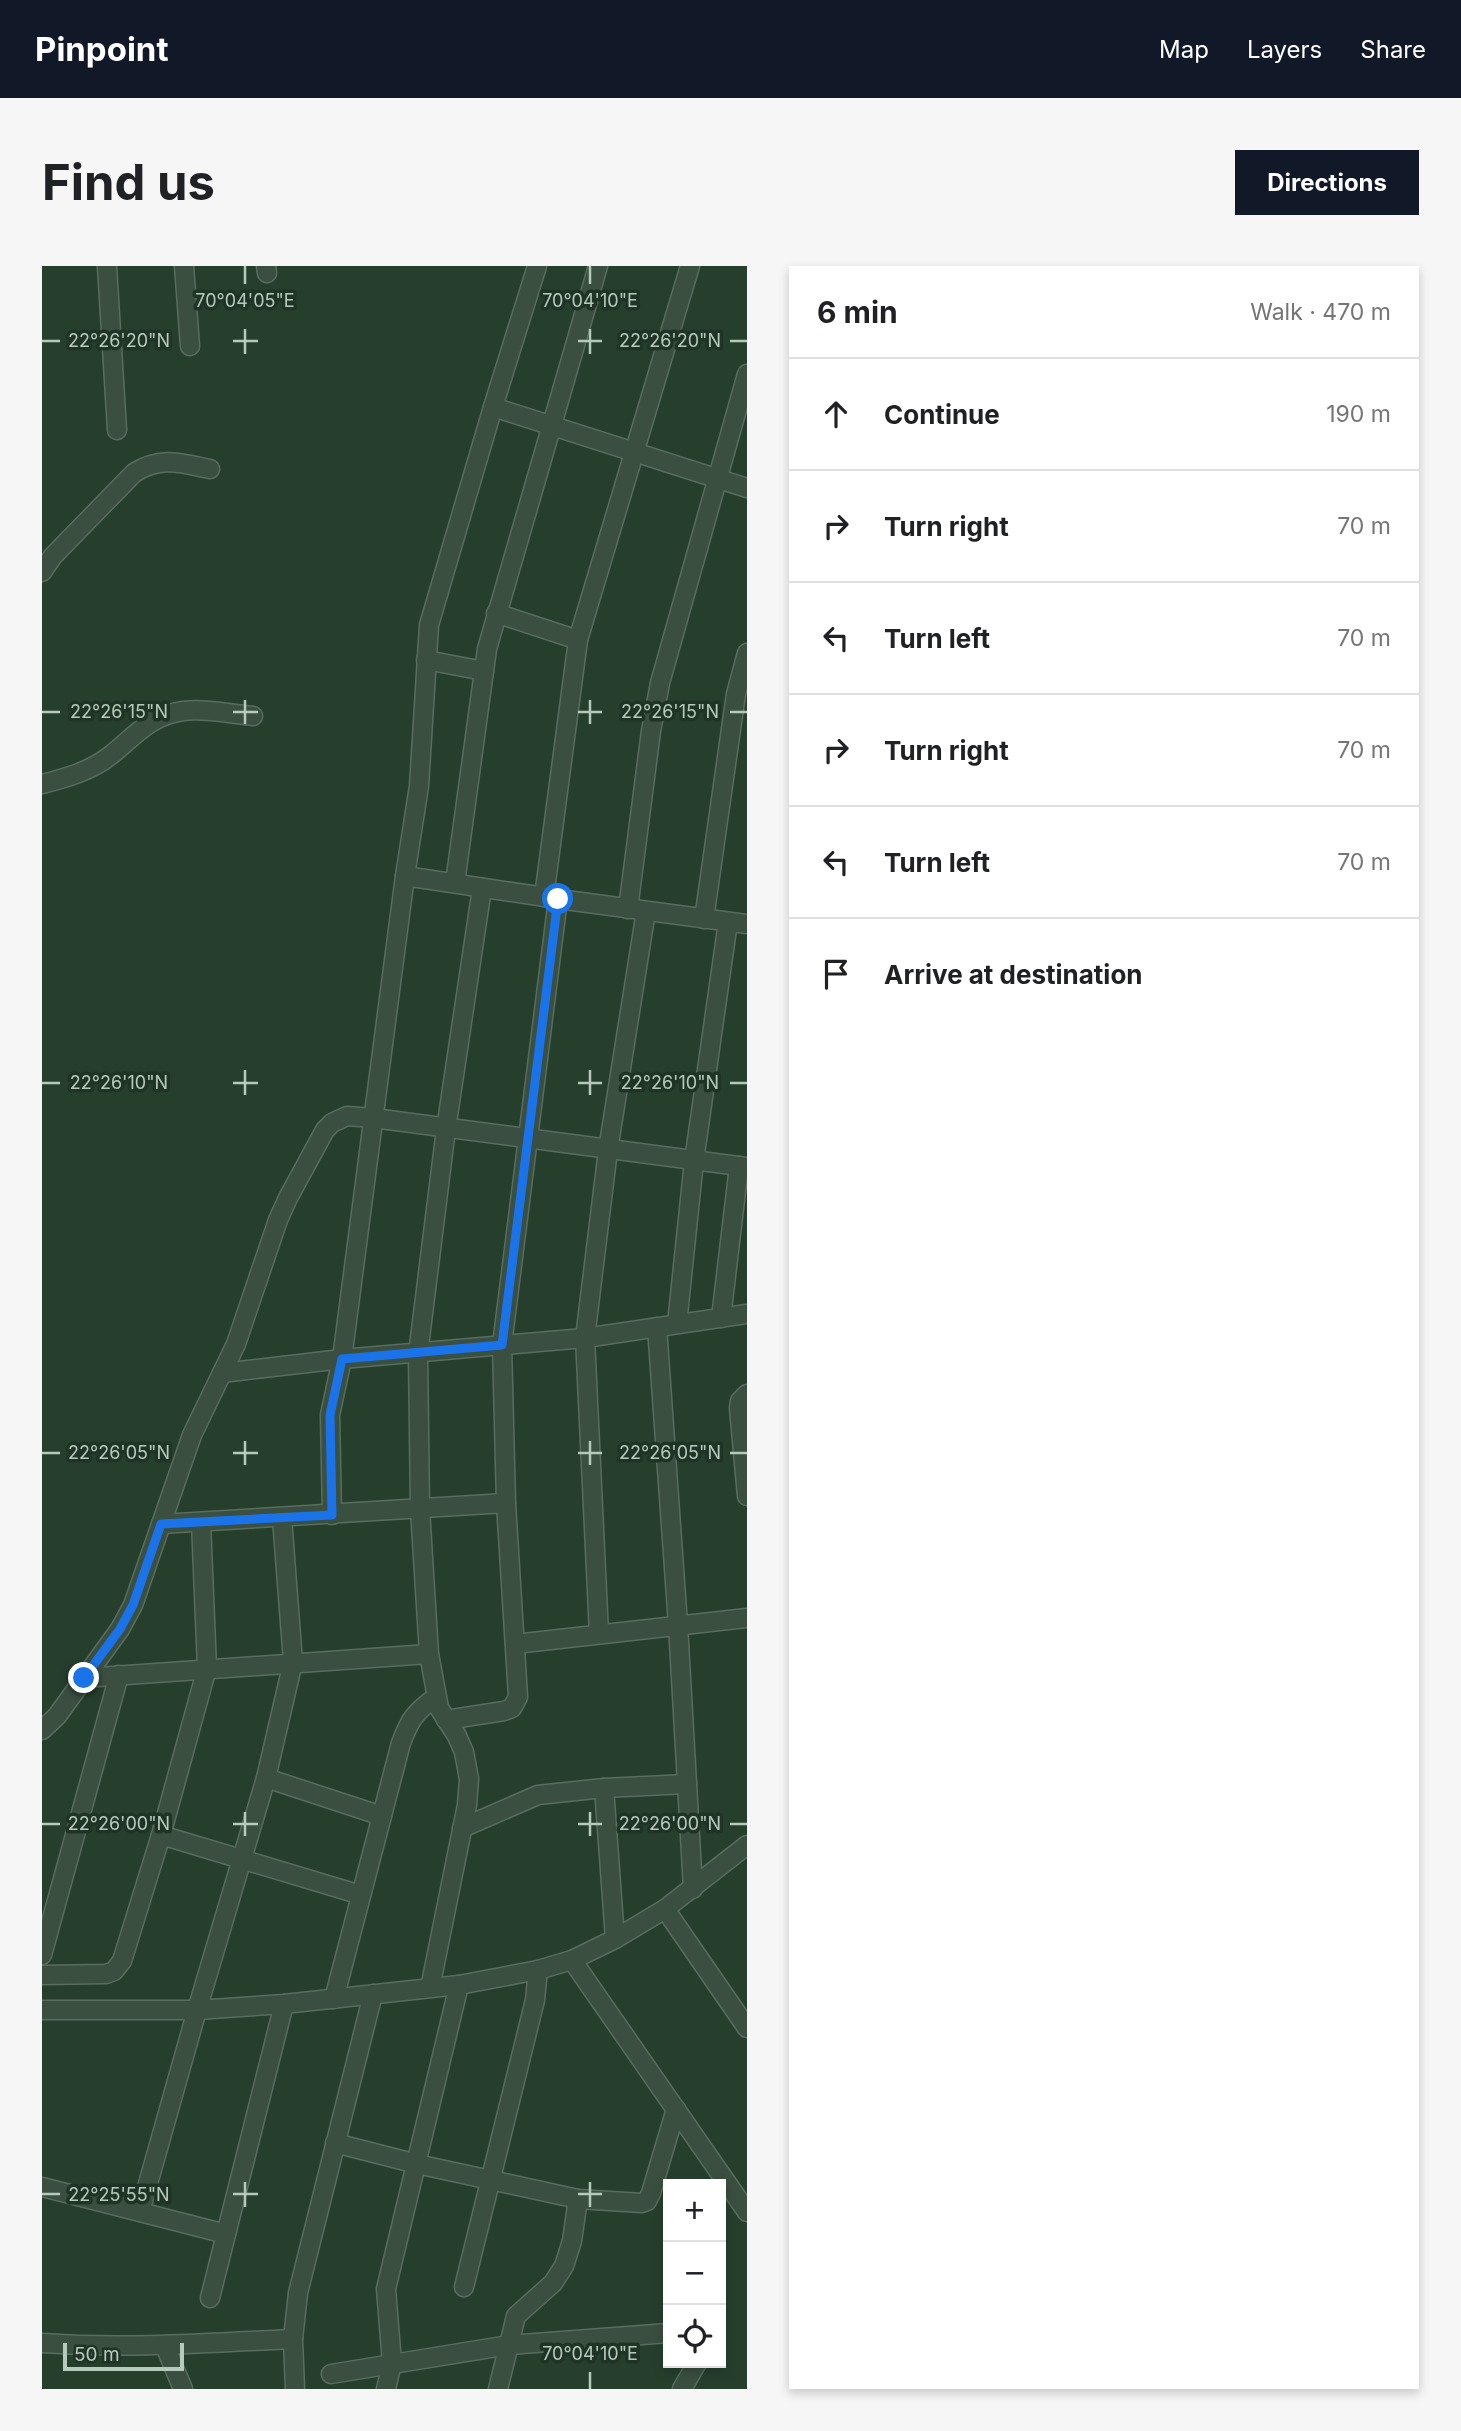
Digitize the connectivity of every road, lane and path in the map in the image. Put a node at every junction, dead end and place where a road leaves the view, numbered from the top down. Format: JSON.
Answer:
{"nodes":[{"id":1,"x":107,"y":266,"type":"edge"},
{"id":2,"x":184,"y":266,"type":"edge"},
{"id":3,"x":537,"y":266,"type":"edge"},
{"id":4,"x":598,"y":266,"type":"edge"},
{"id":5,"x":690,"y":266,"type":"edge"},
{"id":6,"x":190,"y":346,"type":"dead end"},
{"id":7,"x":747,"y":374,"type":"edge"},
{"id":8,"x":492,"y":407,"type":"junction"},
{"id":9,"x":552,"y":427,"type":"junction"},
{"id":10,"x":117,"y":430,"type":"dead end"},
{"id":11,"x":636,"y":453,"type":"junction"},
{"id":12,"x":210,"y":469,"type":"dead end"},
{"id":13,"x":717,"y":478,"type":"junction"},
{"id":14,"x":747,"y":488,"type":"edge"},
{"id":15,"x":42,"y":572,"type":"edge"},
{"id":16,"x":496,"y":614,"type":"junction"},
{"id":17,"x":578,"y":640,"type":"junction"},
{"id":18,"x":747,"y":653,"type":"edge"},
{"id":19,"x":426,"y":660,"type":"junction"},
{"id":20,"x":484,"y":671,"type":"junction"},
{"id":21,"x":253,"y":716,"type":"dead end"},
{"id":22,"x":42,"y":784,"type":"edge"},
{"id":23,"x":405,"y":876,"type":"junction"},
{"id":24,"x":455,"y":883,"type":"junction"},
{"id":25,"x":482,"y":888,"type":"junction"},
{"id":26,"x":551,"y":898,"type":"junction"},
{"id":27,"x":637,"y":910,"type":"junction"},
{"id":28,"x":704,"y":919,"type":"junction"},
{"id":29,"x":728,"y":922,"type":"junction"},
{"id":30,"x":747,"y":924,"type":"edge"},
{"id":31,"x":373,"y":1118,"type":"junction"},
{"id":32,"x":446,"y":1129,"type":"junction"},
{"id":33,"x":527,"y":1140,"type":"junction"},
{"id":34,"x":608,"y":1150,"type":"junction"},
{"id":35,"x":694,"y":1161,"type":"junction"},
{"id":36,"x":743,"y":1167,"type":"edge"},
{"id":37,"x":747,"y":1314,"type":"edge"},
{"id":38,"x":721,"y":1318,"type":"junction"},
{"id":39,"x":677,"y":1324,"type":"junction"},
{"id":40,"x":657,"y":1327,"type":"junction"},
{"id":41,"x":585,"y":1338,"type":"junction"},
{"id":42,"x":502,"y":1345,"type":"junction"},
{"id":43,"x":418,"y":1354,"type":"junction"},
{"id":44,"x":342,"y":1359,"type":"junction"},
{"id":45,"x":222,"y":1373,"type":"junction"},
{"id":46,"x":747,"y":1394,"type":"edge"},
{"id":47,"x":747,"y":1496,"type":"edge"},
{"id":48,"x":506,"y":1503,"type":"junction"},
{"id":49,"x":420,"y":1509,"type":"junction"},
{"id":50,"x":332,"y":1515,"type":"junction"},
{"id":51,"x":282,"y":1518,"type":"junction"},
{"id":52,"x":201,"y":1522,"type":"junction"},
{"id":53,"x":161,"y":1524,"type":"junction"},
{"id":54,"x":747,"y":1618,"type":"edge"},
{"id":55,"x":678,"y":1625,"type":"junction"},
{"id":56,"x":599,"y":1634,"type":"junction"},
{"id":57,"x":515,"y":1644,"type":"junction"},
{"id":58,"x":429,"y":1654,"type":"junction"},
{"id":59,"x":293,"y":1662,"type":"junction"},
{"id":60,"x":207,"y":1668,"type":"junction"},
{"id":61,"x":119,"y":1675,"type":"junction"},
{"id":62,"x":84,"y":1678,"type":"junction"},
{"id":63,"x":436,"y":1698,"type":"junction"},
{"id":64,"x":446,"y":1720,"type":"junction"},
{"id":65,"x":42,"y":1730,"type":"edge"},
{"id":66,"x":266,"y":1778,"type":"junction"},
{"id":67,"x":687,"y":1784,"type":"junction"},
{"id":68,"x":604,"y":1788,"type":"junction"},
{"id":69,"x":382,"y":1816,"type":"junction"},
{"id":70,"x":462,"y":1828,"type":"junction"},
{"id":71,"x":161,"y":1835,"type":"junction"},
{"id":72,"x":747,"y":1845,"type":"edge"},
{"id":73,"x":242,"y":1859,"type":"junction"},
{"id":74,"x":693,"y":1889,"type":"junction"},
{"id":75,"x":361,"y":1895,"type":"junction"},
{"id":76,"x":665,"y":1909,"type":"junction"},
{"id":77,"x":615,"y":1939,"type":"junction"},
{"id":78,"x":42,"y":1955,"type":"edge"},
{"id":79,"x":572,"y":1960,"type":"junction"},
{"id":80,"x":538,"y":1970,"type":"junction"},
{"id":81,"x":42,"y":1975,"type":"edge"},
{"id":82,"x":459,"y":1985,"type":"junction"},
{"id":83,"x":430,"y":1988,"type":"junction"},
{"id":84,"x":373,"y":1994,"type":"junction"},
{"id":85,"x":334,"y":1999,"type":"junction"},
{"id":86,"x":284,"y":2004,"type":"junction"},
{"id":87,"x":42,"y":2010,"type":"edge"},
{"id":88,"x":197,"y":2010,"type":"junction"},
{"id":89,"x":747,"y":2028,"type":"edge"},
{"id":90,"x":676,"y":2109,"type":"junction"},
{"id":91,"x":335,"y":2143,"type":"junction"},
{"id":92,"x":417,"y":2164,"type":"junction"},
{"id":93,"x":490,"y":2180,"type":"junction"},
{"id":94,"x":42,"y":2187,"type":"edge"},
{"id":95,"x":578,"y":2199,"type":"junction"},
{"id":96,"x":140,"y":2212,"type":"junction"},
{"id":97,"x":747,"y":2212,"type":"edge"},
{"id":98,"x":226,"y":2234,"type":"junction"},
{"id":99,"x":464,"y":2287,"type":"dead end"},
{"id":100,"x":210,"y":2298,"type":"dead end"},
{"id":101,"x":663,"y":2333,"type":"edge"},
{"id":102,"x":293,"y":2339,"type":"junction"},
{"id":103,"x":42,"y":2343,"type":"edge"},
{"id":104,"x":509,"y":2345,"type":"junction"},
{"id":105,"x":165,"y":2346,"type":"junction"},
{"id":106,"x":392,"y":2363,"type":"junction"},
{"id":107,"x":694,"y":2368,"type":"edge"},
{"id":108,"x":331,"y":2374,"type":"dead end"},
{"id":109,"x":183,"y":2389,"type":"edge"},
{"id":110,"x":295,"y":2389,"type":"edge"},
{"id":111,"x":386,"y":2389,"type":"edge"},
{"id":112,"x":498,"y":2389,"type":"edge"},
{"id":113,"x":682,"y":2389,"type":"edge"}],
"edges":[{"from":1,"to":10,"type":"street"},
{"from":2,"to":6,"type":"street"},
{"from":3,"to":8,"type":"street"},
{"from":4,"to":9,"type":"street"},
{"from":5,"to":11,"type":"street"},
{"from":7,"to":13,"type":"street"},
{"from":8,"to":9,"type":"street"},
{"from":8,"to":19,"type":"street"},
{"from":9,"to":11,"type":"street"},
{"from":9,"to":16,"type":"street"},
{"from":11,"to":13,"type":"street"},
{"from":11,"to":17,"type":"street"},
{"from":12,"to":15,"type":"street"},
{"from":13,"to":14,"type":"street"},
{"from":13,"to":27,"type":"street"},
{"from":16,"to":17,"type":"street"},
{"from":16,"to":20,"type":"street"},
{"from":17,"to":26,"type":"street"},
{"from":18,"to":28,"type":"street"},
{"from":19,"to":20,"type":"street"},
{"from":19,"to":23,"type":"street"},
{"from":20,"to":24,"type":"street"},
{"from":21,"to":22,"type":"street"},
{"from":23,"to":24,"type":"street"},
{"from":23,"to":31,"type":"street"},
{"from":24,"to":25,"type":"street"},
{"from":25,"to":26,"type":"street"},
{"from":25,"to":32,"type":"street"},
{"from":26,"to":27,"type":"street"},
{"from":26,"to":33,"type":"street"},
{"from":27,"to":28,"type":"street"},
{"from":27,"to":34,"type":"street"},
{"from":28,"to":29,"type":"street"},
{"from":29,"to":30,"type":"street"},
{"from":29,"to":35,"type":"street"},
{"from":31,"to":32,"type":"street"},
{"from":31,"to":44,"type":"street"},
{"from":31,"to":45,"type":"street"},
{"from":32,"to":33,"type":"street"},
{"from":32,"to":43,"type":"street"},
{"from":33,"to":34,"type":"street"},
{"from":33,"to":42,"type":"street"},
{"from":34,"to":35,"type":"street"},
{"from":34,"to":41,"type":"street"},
{"from":35,"to":36,"type":"street"},
{"from":35,"to":39,"type":"street"},
{"from":36,"to":38,"type":"street"},
{"from":37,"to":38,"type":"street"},
{"from":38,"to":39,"type":"street"},
{"from":39,"to":40,"type":"street"},
{"from":40,"to":41,"type":"street"},
{"from":40,"to":55,"type":"street"},
{"from":41,"to":42,"type":"street"},
{"from":41,"to":56,"type":"street"},
{"from":42,"to":43,"type":"street"},
{"from":42,"to":48,"type":"street"},
{"from":43,"to":44,"type":"street"},
{"from":43,"to":49,"type":"street"},
{"from":44,"to":45,"type":"street"},
{"from":44,"to":50,"type":"street"},
{"from":45,"to":53,"type":"street"},
{"from":46,"to":47,"type":"street"},
{"from":48,"to":49,"type":"street"},
{"from":48,"to":57,"type":"street"},
{"from":49,"to":50,"type":"street"},
{"from":49,"to":58,"type":"street"},
{"from":50,"to":51,"type":"street"},
{"from":51,"to":52,"type":"street"},
{"from":51,"to":59,"type":"street"},
{"from":52,"to":53,"type":"street"},
{"from":52,"to":60,"type":"street"},
{"from":53,"to":62,"type":"street"},
{"from":54,"to":55,"type":"street"},
{"from":55,"to":56,"type":"street"},
{"from":55,"to":67,"type":"street"},
{"from":56,"to":57,"type":"street"},
{"from":57,"to":64,"type":"street"},
{"from":58,"to":59,"type":"street"},
{"from":58,"to":63,"type":"street"},
{"from":59,"to":60,"type":"street"},
{"from":59,"to":66,"type":"street"},
{"from":60,"to":61,"type":"street"},
{"from":60,"to":71,"type":"street"},
{"from":61,"to":62,"type":"street"},
{"from":61,"to":78,"type":"street"},
{"from":62,"to":65,"type":"street"},
{"from":63,"to":64,"type":"street"},
{"from":63,"to":69,"type":"street"},
{"from":64,"to":70,"type":"street"},
{"from":66,"to":69,"type":"street"},
{"from":66,"to":73,"type":"street"},
{"from":67,"to":68,"type":"street"},
{"from":67,"to":74,"type":"street"},
{"from":68,"to":70,"type":"street"},
{"from":68,"to":77,"type":"street"},
{"from":69,"to":75,"type":"street"},
{"from":70,"to":83,"type":"street"},
{"from":71,"to":73,"type":"street"},
{"from":71,"to":81,"type":"street"},
{"from":72,"to":74,"type":"street"},
{"from":73,"to":75,"type":"street"},
{"from":73,"to":88,"type":"street"},
{"from":74,"to":76,"type":"street"},
{"from":75,"to":85,"type":"street"},
{"from":76,"to":77,"type":"street"},
{"from":76,"to":89,"type":"street"},
{"from":77,"to":79,"type":"street"},
{"from":79,"to":80,"type":"street"},
{"from":79,"to":90,"type":"street"},
{"from":80,"to":82,"type":"street"},
{"from":80,"to":93,"type":"street"},
{"from":82,"to":83,"type":"street"},
{"from":82,"to":92,"type":"street"},
{"from":83,"to":84,"type":"street"},
{"from":84,"to":85,"type":"street"},
{"from":84,"to":91,"type":"street"},
{"from":85,"to":86,"type":"street"},
{"from":86,"to":88,"type":"street"},
{"from":86,"to":98,"type":"street"},
{"from":87,"to":88,"type":"street"},
{"from":88,"to":96,"type":"street"},
{"from":90,"to":95,"type":"street"},
{"from":90,"to":97,"type":"street"},
{"from":91,"to":92,"type":"street"},
{"from":91,"to":102,"type":"street"},
{"from":92,"to":93,"type":"street"},
{"from":92,"to":106,"type":"street"},
{"from":93,"to":95,"type":"street"},
{"from":93,"to":99,"type":"street"},
{"from":94,"to":96,"type":"street"},
{"from":95,"to":104,"type":"street"},
{"from":96,"to":98,"type":"street"},
{"from":98,"to":100,"type":"street"},
{"from":101,"to":104,"type":"street"},
{"from":102,"to":105,"type":"street"},
{"from":102,"to":110,"type":"street"},
{"from":103,"to":105,"type":"street"},
{"from":104,"to":106,"type":"street"},
{"from":104,"to":112,"type":"street"},
{"from":105,"to":109,"type":"street"},
{"from":106,"to":108,"type":"street"},
{"from":106,"to":111,"type":"street"},
{"from":107,"to":113,"type":"street"}]}
